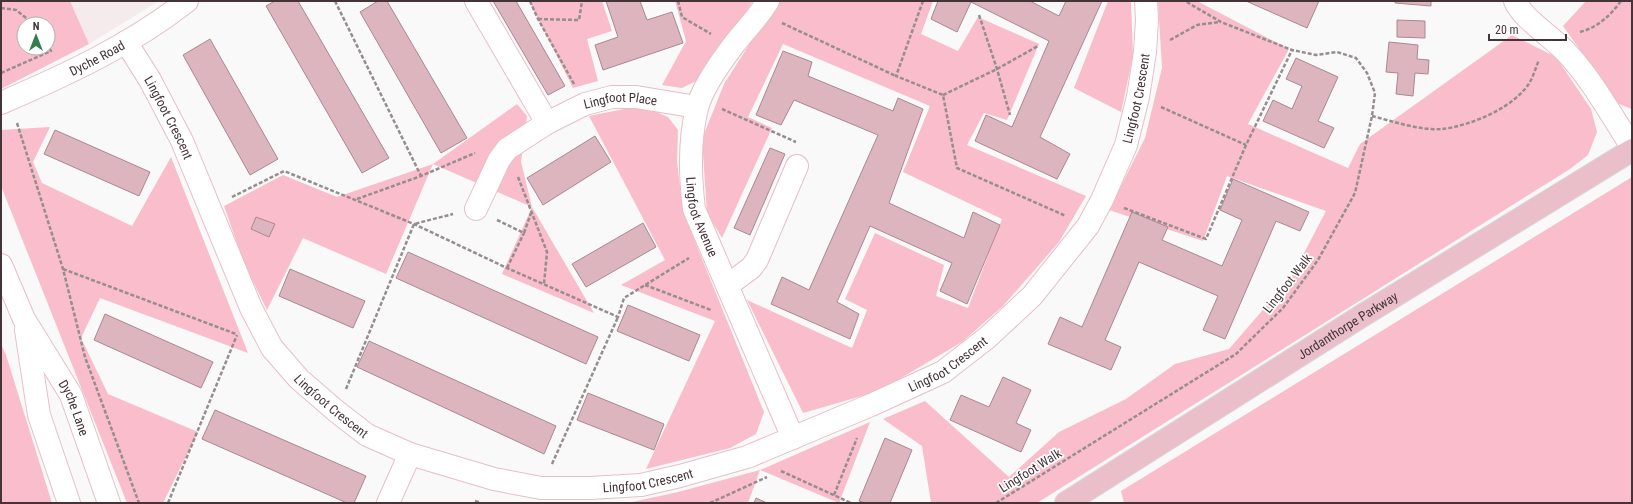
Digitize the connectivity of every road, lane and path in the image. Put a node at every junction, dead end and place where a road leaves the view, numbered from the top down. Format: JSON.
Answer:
{"nodes":[{"id":1,"x":187,"y":1,"type":"edge"},
{"id":2,"x":336,"y":1,"type":"edge"},
{"id":3,"x":476,"y":1,"type":"edge"},
{"id":4,"x":530,"y":1,"type":"edge"},
{"id":5,"x":582,"y":1,"type":"edge"},
{"id":6,"x":678,"y":1,"type":"edge"},
{"id":7,"x":923,"y":1,"type":"edge"},
{"id":8,"x":1146,"y":1,"type":"edge"},
{"id":9,"x":1185,"y":1,"type":"edge"},
{"id":10,"x":1515,"y":1,"type":"edge"},
{"id":11,"x":1621,"y":1,"type":"edge"},
{"id":12,"x":765,"y":7,"type":"edge"},
{"id":13,"x":1,"y":8,"type":"edge"},
{"id":14,"x":979,"y":15,"type":"dead end"},
{"id":15,"x":24,"y":16,"type":"edge"},
{"id":16,"x":538,"y":20,"type":"junction"},
{"id":17,"x":1221,"y":22,"type":"junction"},
{"id":18,"x":1538,"y":28,"type":"junction"},
{"id":19,"x":1578,"y":33,"type":"dead end"},
{"id":20,"x":126,"y":42,"type":"junction"},
{"id":21,"x":733,"y":46,"type":"junction"},
{"id":22,"x":1038,"y":46,"type":"dead end"},
{"id":23,"x":1292,"y":50,"type":"junction"},
{"id":24,"x":40,"y":56,"type":"edge"},
{"id":25,"x":1144,"y":59,"type":"junction"},
{"id":26,"x":997,"y":69,"type":"junction"},
{"id":27,"x":1,"y":73,"type":"edge"},
{"id":28,"x":896,"y":76,"type":"junction"},
{"id":29,"x":944,"y":95,"type":"junction"},
{"id":30,"x":1138,"y":96,"type":"junction"},
{"id":31,"x":5,"y":101,"type":"edge"},
{"id":32,"x":699,"y":103,"type":"junction"},
{"id":33,"x":585,"y":104,"type":"junction"},
{"id":34,"x":1010,"y":115,"type":"dead end"},
{"id":35,"x":1372,"y":116,"type":"junction"},
{"id":36,"x":547,"y":123,"type":"junction"},
{"id":37,"x":1246,"y":145,"type":"junction"},
{"id":38,"x":1632,"y":147,"type":"edge"},
{"id":39,"x":507,"y":149,"type":"junction"},
{"id":40,"x":1632,"y":150,"type":"edge"},
{"id":41,"x":797,"y":166,"type":"joint"},
{"id":42,"x":421,"y":176,"type":"junction"},
{"id":43,"x":356,"y":199,"type":"junction"},
{"id":44,"x":1102,"y":200,"type":"junction"},
{"id":45,"x":210,"y":208,"type":"junction"},
{"id":46,"x":476,"y":209,"type":"junction"},
{"id":47,"x":531,"y":213,"type":"junction"},
{"id":48,"x":414,"y":224,"type":"junction"},
{"id":49,"x":1088,"y":226,"type":"junction"},
{"id":50,"x":524,"y":233,"type":"junction"},
{"id":51,"x":710,"y":244,"type":"junction"},
{"id":52,"x":1,"y":265,"type":"edge"},
{"id":53,"x":507,"y":268,"type":"junction"},
{"id":54,"x":63,"y":269,"type":"junction"},
{"id":55,"x":544,"y":284,"type":"junction"},
{"id":56,"x":645,"y":285,"type":"junction"},
{"id":57,"x":728,"y":285,"type":"junction"},
{"id":58,"x":618,"y":317,"type":"junction"},
{"id":59,"x":24,"y":319,"type":"junction"},
{"id":60,"x":744,"y":323,"type":"junction"},
{"id":61,"x":336,"y":411,"type":"junction"},
{"id":62,"x":793,"y":438,"type":"junction"},
{"id":63,"x":857,"y":438,"type":"dead end"},
{"id":64,"x":410,"y":454,"type":"junction"},
{"id":65,"x":781,"y":471,"type":"dead end"},
{"id":66,"x":541,"y":488,"type":"junction"},
{"id":67,"x":834,"y":495,"type":"junction"},
{"id":68,"x":69,"y":503,"type":"edge"},
{"id":69,"x":109,"y":503,"type":"edge"},
{"id":70,"x":139,"y":503,"type":"edge"},
{"id":71,"x":168,"y":503,"type":"edge"},
{"id":72,"x":388,"y":503,"type":"edge"},
{"id":73,"x":851,"y":503,"type":"edge"},
{"id":74,"x":996,"y":503,"type":"edge"},
{"id":75,"x":1066,"y":503,"type":"edge"}],
"edges":[{"from":1,"to":20,"type":"street","name":"Dyche Road"},
{"from":2,"to":42,"type":"path"},
{"from":3,"to":36,"type":"street"},
{"from":4,"to":16,"type":"path"},
{"from":5,"to":16,"type":"path"},
{"from":6,"to":21,"type":"path"},
{"from":7,"to":28,"type":"path"},
{"from":8,"to":25,"type":"street","name":"Lingfoot Crescent"},
{"from":9,"to":17,"type":"path","name":"Lingfoot Walk"},
{"from":10,"to":18,"type":"street"},
{"from":11,"to":19,"type":"path"},
{"from":12,"to":21,"type":"street","name":"Lingfoot Avenue"},
{"from":12,"to":28,"type":"path"},
{"from":13,"to":15,"type":"path"},
{"from":14,"to":26,"type":"path"},
{"from":16,"to":33,"type":"path"},
{"from":17,"to":23,"type":"path","name":"Lingfoot Walk"},
{"from":17,"to":25,"type":"path"},
{"from":18,"to":35,"type":"path"},
{"from":18,"to":38,"type":"street"},
{"from":20,"to":31,"type":"street","name":"Dyche Road"},
{"from":20,"to":45,"type":"street","name":"Lingfoot Crescent"},
{"from":21,"to":32,"type":"street","name":"Lingfoot Avenue"},
{"from":22,"to":26,"type":"path"},
{"from":23,"to":35,"type":"path","name":"Lingfoot Walk"},
{"from":23,"to":37,"type":"path"},
{"from":24,"to":27,"type":"path"},
{"from":25,"to":30,"type":"street","name":"Lingfoot Crescent"},
{"from":26,"to":29,"type":"path"},
{"from":26,"to":34,"type":"path"},
{"from":28,"to":29,"type":"path"},
{"from":29,"to":49,"type":"path"},
{"from":30,"to":37,"type":"path"},
{"from":30,"to":44,"type":"street","name":"Lingfoot Crescent"},
{"from":31,"to":54,"type":"path"},
{"from":32,"to":33,"type":"street","name":"Lingfoot Place"},
{"from":32,"to":41,"type":"path"},
{"from":32,"to":51,"type":"street","name":"Lingfoot Avenue"},
{"from":33,"to":36,"type":"street","name":"Lingfoot Place"},
{"from":35,"to":74,"type":"path","name":"Lingfoot Walk"},
{"from":36,"to":39,"type":"street","name":"Lingfoot Place"},
{"from":37,"to":44,"type":"path"},
{"from":39,"to":42,"type":"path"},
{"from":39,"to":46,"type":"street","name":"Lingfoot Place"},
{"from":39,"to":47,"type":"path"},
{"from":40,"to":75,"type":"main road","name":"Jordanthorpe Parkway"},
{"from":41,"to":57,"type":"street"},
{"from":42,"to":43,"type":"path"},
{"from":43,"to":45,"type":"path"},
{"from":43,"to":48,"type":"path"},
{"from":44,"to":49,"type":"street","name":"Lingfoot Crescent"},
{"from":45,"to":61,"type":"street","name":"Lingfoot Crescent"},
{"from":46,"to":48,"type":"path"},
{"from":46,"to":50,"type":"path"},
{"from":47,"to":50,"type":"path"},
{"from":47,"to":55,"type":"path"},
{"from":48,"to":53,"type":"path"},
{"from":48,"to":61,"type":"path"},
{"from":49,"to":62,"type":"street","name":"Lingfoot Crescent"},
{"from":50,"to":53,"type":"path"},
{"from":51,"to":56,"type":"path"},
{"from":51,"to":57,"type":"street","name":"Lingfoot Avenue"},
{"from":52,"to":59,"type":"street","name":"Dyche Lane"},
{"from":53,"to":55,"type":"path"},
{"from":54,"to":70,"type":"path"},
{"from":54,"to":71,"type":"path"},
{"from":55,"to":58,"type":"path"},
{"from":56,"to":58,"type":"path"},
{"from":56,"to":60,"type":"path"},
{"from":57,"to":60,"type":"street","name":"Lingfoot Avenue"},
{"from":58,"to":66,"type":"path"},
{"from":59,"to":68,"type":"street","name":"Dyche Lane"},
{"from":59,"to":69,"type":"street","name":"Dyche Lane"},
{"from":60,"to":62,"type":"street","name":"Lingfoot Avenue"},
{"from":61,"to":64,"type":"street","name":"Lingfoot Crescent"},
{"from":62,"to":66,"type":"street","name":"Lingfoot Crescent"},
{"from":63,"to":67,"type":"path"},
{"from":64,"to":66,"type":"street","name":"Lingfoot Crescent"},
{"from":64,"to":72,"type":"street"},
{"from":65,"to":67,"type":"path"},
{"from":67,"to":73,"type":"path"}]}
